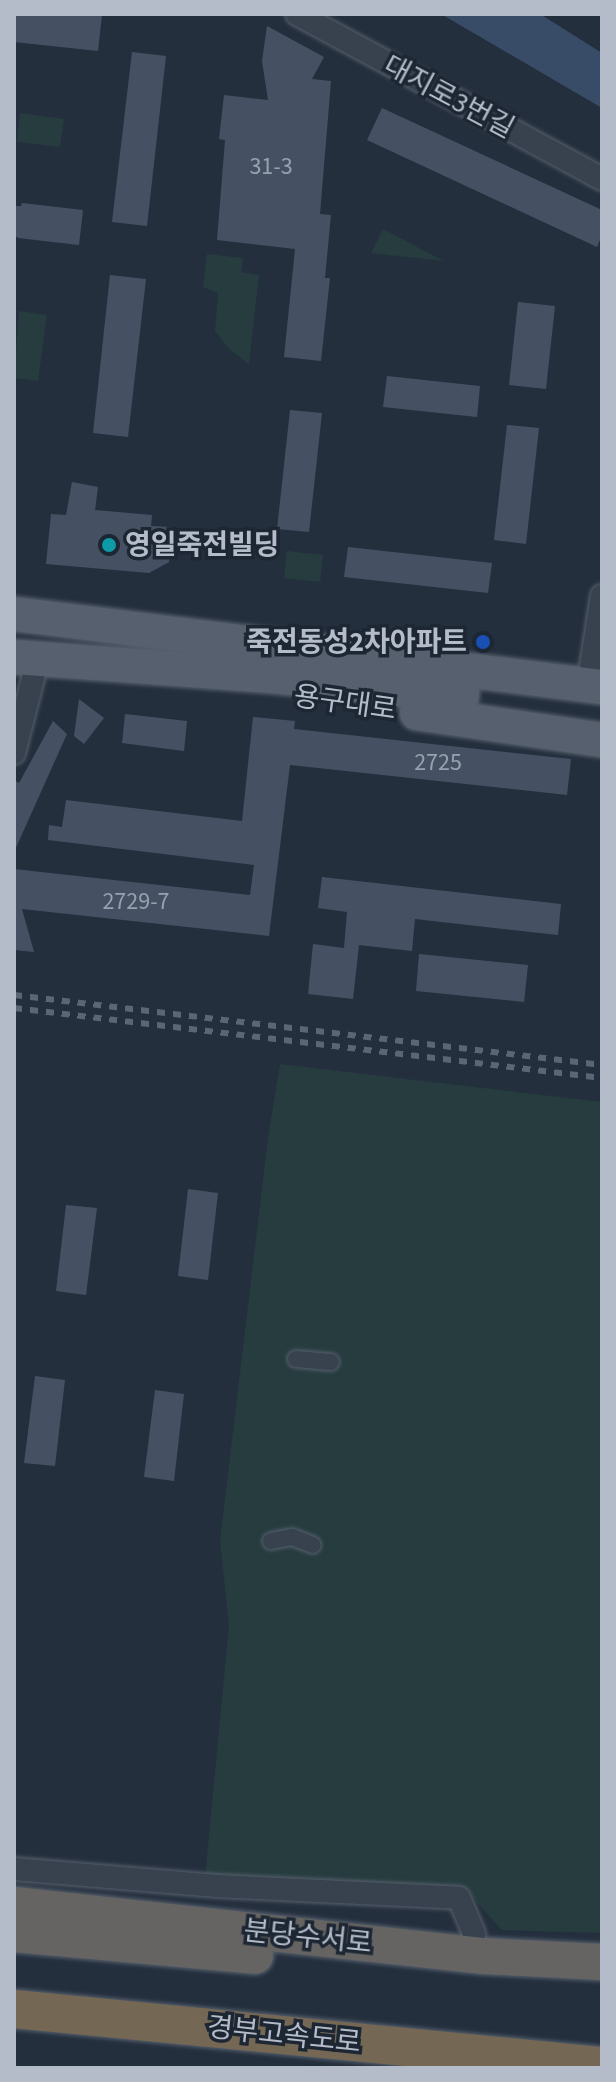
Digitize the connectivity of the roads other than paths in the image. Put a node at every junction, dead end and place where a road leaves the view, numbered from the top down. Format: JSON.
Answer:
{"nodes":[{"id":1,"x":297,"y":14,"type":"edge"},
{"id":2,"x":602,"y":179,"type":"edge"},
{"id":3,"x":602,"y":596,"type":"edge"},
{"id":4,"x":14,"y":614,"type":"edge"},
{"id":5,"x":96,"y":623,"type":"junction"},
{"id":6,"x":26,"y":658,"type":"edge"},
{"id":7,"x":89,"y":661,"type":"junction"},
{"id":8,"x":598,"y":673,"type":"edge"},
{"id":9,"x":434,"y":681,"type":"junction"},
{"id":10,"x":602,"y":709,"type":"edge"},
{"id":11,"x":602,"y":740,"type":"edge"},
{"id":12,"x":14,"y":753,"type":"edge"},
{"id":13,"x":296,"y":1359,"type":"dead end"},
{"id":14,"x":331,"y":1362,"type":"dead end"},
{"id":15,"x":271,"y":1541,"type":"dead end"},
{"id":16,"x":313,"y":1545,"type":"dead end"},
{"id":17,"x":14,"y":1869,"type":"edge"},
{"id":18,"x":14,"y":1905,"type":"edge"},
{"id":19,"x":14,"y":1934,"type":"edge"},
{"id":20,"x":474,"y":1934,"type":"dead end"},
{"id":21,"x":602,"y":1962,"type":"edge"},
{"id":22,"x":602,"y":1987,"type":"edge"},
{"id":23,"x":14,"y":2009,"type":"edge"},
{"id":24,"x":602,"y":2066,"type":"edge"}],
"edges":[{"from":1,"to":2,"type":"street","name":"대지로3번길"},
{"from":3,"to":8,"type":"street"},
{"from":4,"to":5,"type":"main road","name":"용구대로"},
{"from":5,"to":8,"type":"main road","name":"용구대로"},
{"from":5,"to":9,"type":"main road","name":"용구대로"},
{"from":6,"to":7,"type":"main road","name":"용구대로"},
{"from":6,"to":12,"type":"street"},
{"from":7,"to":9,"type":"main road","name":"용구대로"},
{"from":7,"to":11,"type":"main road","name":"용구대로"},
{"from":8,"to":9,"type":"main road"},
{"from":9,"to":10,"type":"main road"},
{"from":13,"to":14,"type":"street"},
{"from":15,"to":16,"type":"street"},
{"from":17,"to":20,"type":"street"},
{"from":18,"to":21,"type":"highway","name":"분당수서로"},
{"from":19,"to":22,"type":"highway","name":"분당수서로"},
{"from":23,"to":24,"type":"highway","name":"경부고속도로"}]}
